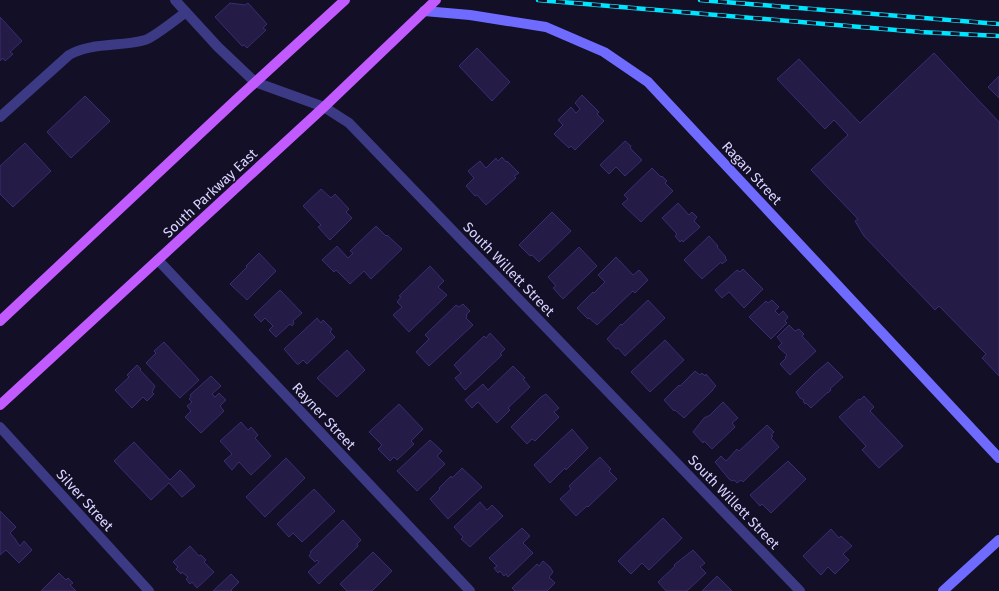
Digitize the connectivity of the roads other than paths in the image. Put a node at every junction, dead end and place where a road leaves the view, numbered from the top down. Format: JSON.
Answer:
{"nodes":[{"id":1,"x":176,"y":0,"type":"edge"},
{"id":2,"x":345,"y":0,"type":"edge"},
{"id":3,"x":436,"y":0,"type":"edge"},
{"id":4,"x":424,"y":11,"type":"junction"},
{"id":5,"x":186,"y":12,"type":"junction"},
{"id":6,"x":255,"y":82,"type":"junction"},
{"id":7,"x":324,"y":106,"type":"junction"},
{"id":8,"x":0,"y":117,"type":"edge"},
{"id":9,"x":158,"y":260,"type":"junction"},
{"id":10,"x":0,"y":321,"type":"edge"},
{"id":11,"x":0,"y":405,"type":"edge"},
{"id":12,"x":0,"y":427,"type":"edge"},
{"id":13,"x":999,"y":458,"type":"edge"},
{"id":14,"x":999,"y":540,"type":"edge"},
{"id":15,"x":149,"y":591,"type":"edge"},
{"id":16,"x":470,"y":591,"type":"edge"},
{"id":17,"x":800,"y":591,"type":"edge"},
{"id":18,"x":943,"y":591,"type":"edge"}],
"edges":[{"from":1,"to":5,"type":"street","name":"South Willett Street"},
{"from":2,"to":6,"type":"main road"},
{"from":3,"to":4,"type":"main road","name":"South Parkway East"},
{"from":4,"to":7,"type":"main road","name":"South Parkway East"},
{"from":4,"to":13,"type":"street","name":"Ragan Street"},
{"from":5,"to":6,"type":"street","name":"South Willett Street"},
{"from":5,"to":8,"type":"street"},
{"from":6,"to":7,"type":"street","name":"South Willett Street"},
{"from":6,"to":10,"type":"main road"},
{"from":7,"to":9,"type":"main road","name":"South Parkway East"},
{"from":7,"to":17,"type":"street","name":"South Willett Street"},
{"from":9,"to":11,"type":"main road","name":"South Parkway East"},
{"from":9,"to":16,"type":"street","name":"Rayner Street"},
{"from":12,"to":15,"type":"street","name":"Silver Street"},
{"from":14,"to":18,"type":"street"}]}
